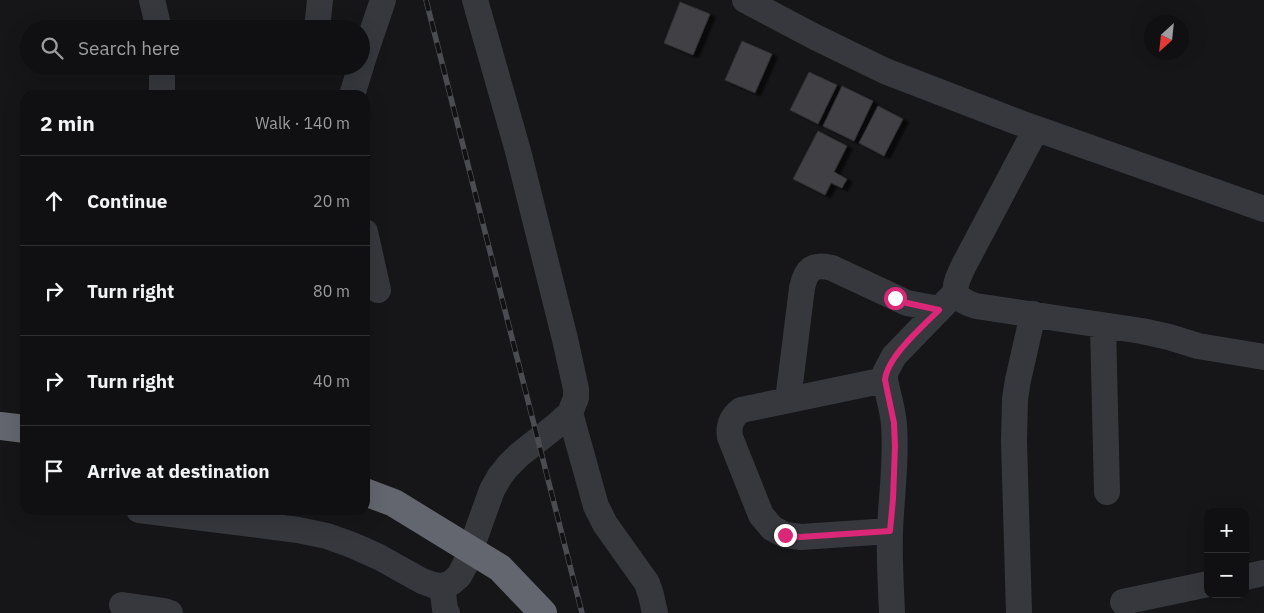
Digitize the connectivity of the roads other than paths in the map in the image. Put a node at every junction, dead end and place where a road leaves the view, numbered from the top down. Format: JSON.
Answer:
{"nodes":[{"id":1,"x":152,"y":0,"type":"edge"},
{"id":2,"x":320,"y":0,"type":"edge"},
{"id":3,"x":383,"y":0,"type":"edge"},
{"id":4,"x":475,"y":0,"type":"edge"},
{"id":5,"x":745,"y":0,"type":"edge"},
{"id":6,"x":157,"y":20,"type":"edge"},
{"id":7,"x":318,"y":20,"type":"edge"},
{"id":8,"x":370,"y":39,"type":"edge"},
{"id":9,"x":162,"y":75,"type":"edge"},
{"id":10,"x":358,"y":75,"type":"edge"},
{"id":11,"x":162,"y":90,"type":"edge"},
{"id":12,"x":354,"y":90,"type":"edge"},
{"id":13,"x":1036,"y":129,"type":"junction"},
{"id":14,"x":1264,"y":209,"type":"edge"},
{"id":15,"x":370,"y":254,"type":"edge"},
{"id":16,"x":378,"y":290,"type":"dead end"},
{"id":17,"x":947,"y":301,"type":"junction"},
{"id":18,"x":1033,"y":314,"type":"junction"},
{"id":19,"x":1104,"y":326,"type":"junction"},
{"id":20,"x":1264,"y":357,"type":"edge"},
{"id":21,"x":885,"y":380,"type":"junction"},
{"id":22,"x":788,"y":400,"type":"junction"},
{"id":23,"x":570,"y":413,"type":"junction"},
{"id":24,"x":0,"y":426,"type":"edge"},
{"id":25,"x":20,"y":428,"type":"edge"},
{"id":26,"x":1107,"y":492,"type":"dead end"},
{"id":27,"x":370,"y":494,"type":"edge"},
{"id":28,"x":179,"y":515,"type":"edge"},
{"id":29,"x":890,"y":531,"type":"junction"},
{"id":30,"x":1264,"y":573,"type":"edge"},
{"id":31,"x":1249,"y":576,"type":"edge"},
{"id":32,"x":1204,"y":585,"type":"edge"},
{"id":33,"x":442,"y":586,"type":"junction"},
{"id":34,"x":1123,"y":602,"type":"dead end"},
{"id":35,"x":122,"y":606,"type":"dead end"},
{"id":36,"x":170,"y":613,"type":"edge"},
{"id":37,"x":447,"y":613,"type":"edge"},
{"id":38,"x":543,"y":613,"type":"edge"},
{"id":39,"x":655,"y":613,"type":"edge"},
{"id":40,"x":892,"y":613,"type":"edge"},
{"id":41,"x":1019,"y":613,"type":"edge"}],
"edges":[{"from":1,"to":6,"type":"street"},
{"from":2,"to":7,"type":"street"},
{"from":3,"to":8,"type":"street"},
{"from":4,"to":23,"type":"street"},
{"from":5,"to":13,"type":"street"},
{"from":9,"to":11,"type":"street"},
{"from":10,"to":12,"type":"street"},
{"from":13,"to":14,"type":"street"},
{"from":13,"to":17,"type":"street"},
{"from":15,"to":16,"type":"street"},
{"from":17,"to":18,"type":"street"},
{"from":17,"to":21,"type":"street"},
{"from":17,"to":22,"type":"street"},
{"from":18,"to":19,"type":"street"},
{"from":18,"to":41,"type":"street"},
{"from":19,"to":20,"type":"street"},
{"from":19,"to":26,"type":"street"},
{"from":21,"to":22,"type":"street"},
{"from":21,"to":29,"type":"street"},
{"from":22,"to":29,"type":"street"},
{"from":23,"to":33,"type":"street"},
{"from":23,"to":39,"type":"street"},
{"from":24,"to":25,"type":"highway"},
{"from":27,"to":38,"type":"highway"},
{"from":28,"to":33,"type":"street"},
{"from":29,"to":40,"type":"street"},
{"from":30,"to":31,"type":"street"},
{"from":32,"to":34,"type":"street"},
{"from":33,"to":37,"type":"street"},
{"from":35,"to":36,"type":"street"}]}
